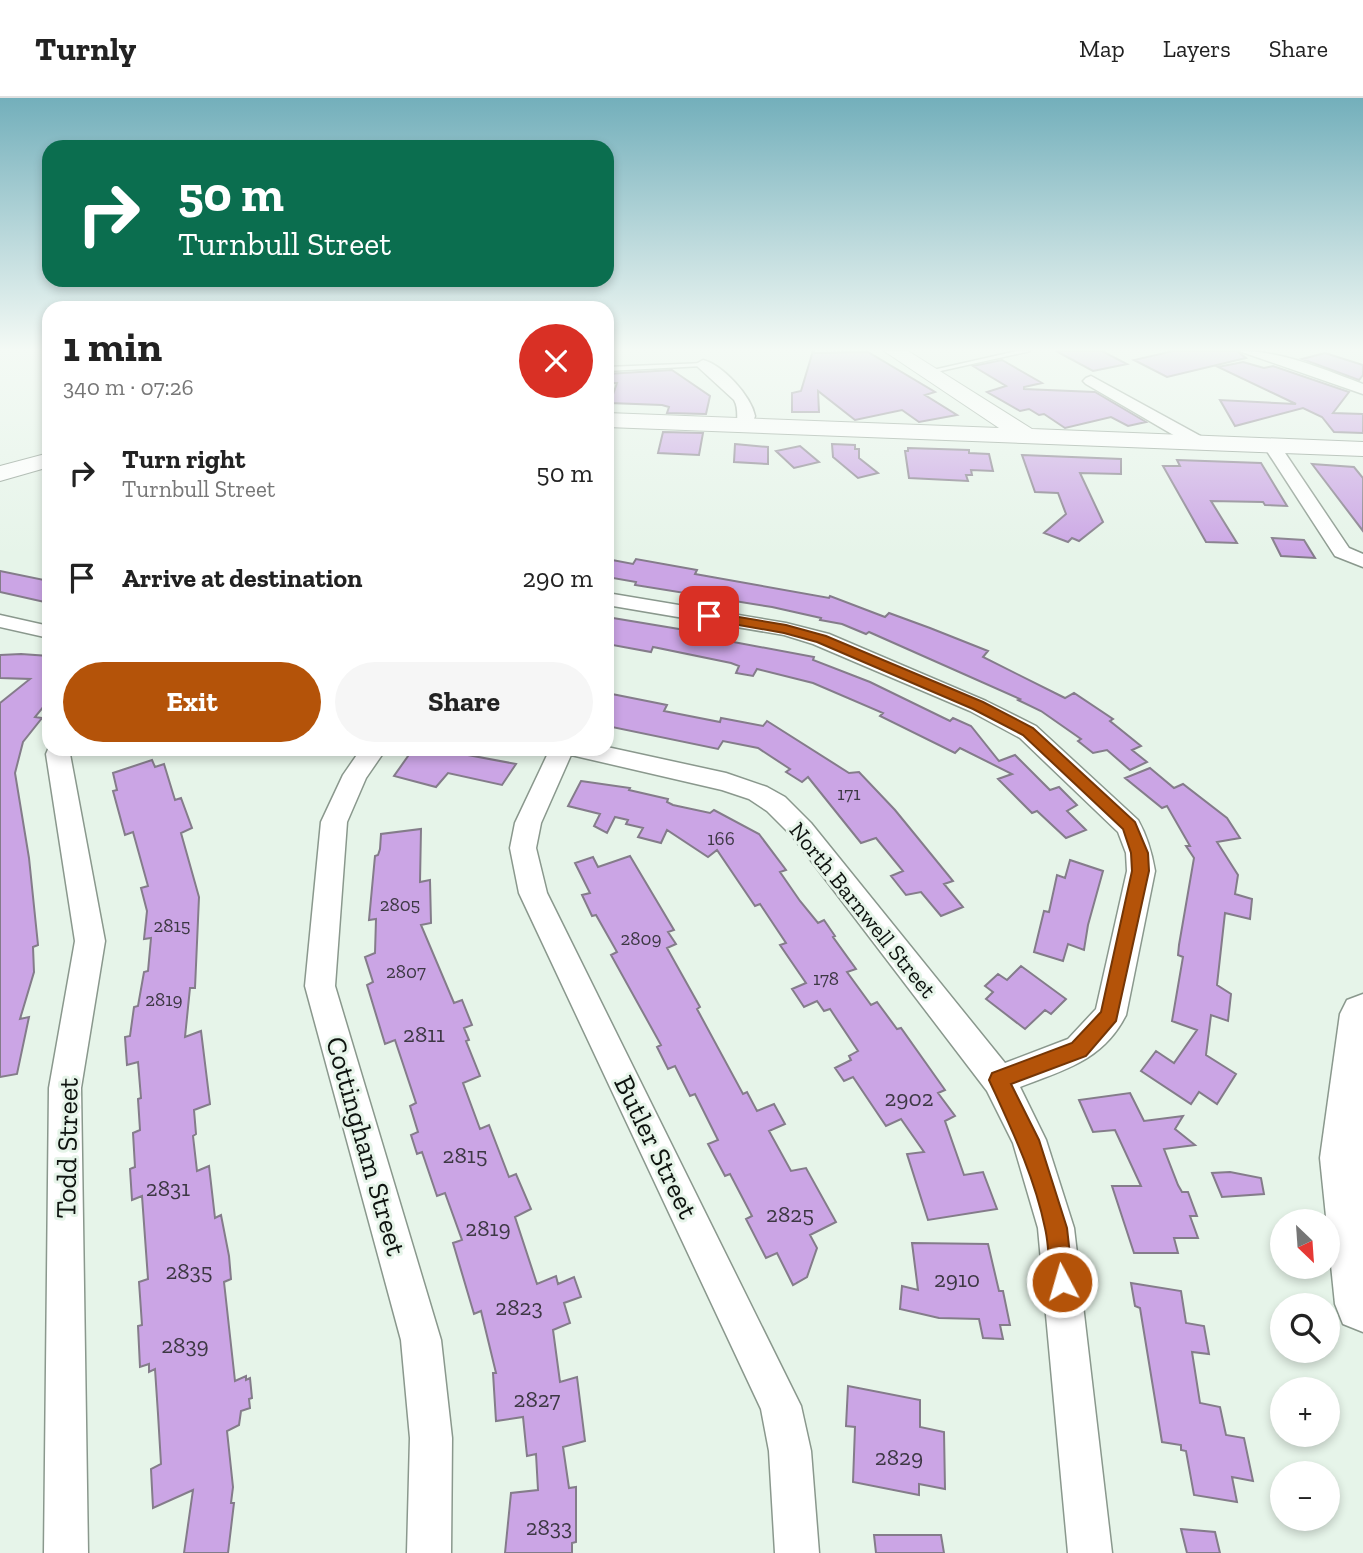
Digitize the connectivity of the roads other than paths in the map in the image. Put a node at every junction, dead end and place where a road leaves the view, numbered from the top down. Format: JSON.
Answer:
{"nodes":[{"id":1,"x":747,"y":419,"type":"edge"},
{"id":2,"x":1000,"y":419,"type":"edge"},
{"id":3,"x":1158,"y":419,"type":"edge"},
{"id":4,"x":614,"y":420,"type":"edge"},
{"id":5,"x":745,"y":425,"type":"junction"},
{"id":6,"x":1026,"y":436,"type":"junction"},
{"id":7,"x":1200,"y":443,"type":"junction"},
{"id":8,"x":1271,"y":445,"type":"junction"},
{"id":9,"x":1363,"y":449,"type":"edge"},
{"id":10,"x":42,"y":462,"type":"edge"},
{"id":11,"x":0,"y":474,"type":"edge"},
{"id":12,"x":1342,"y":552,"type":"joint"},
{"id":13,"x":1363,"y":561,"type":"edge"},
{"id":14,"x":614,"y":599,"type":"edge"},
{"id":15,"x":0,"y":621,"type":"edge"},
{"id":16,"x":42,"y":630,"type":"edge"},
{"id":17,"x":58,"y":756,"type":"edge"},
{"id":18,"x":369,"y":756,"type":"edge"},
{"id":19,"x":559,"y":756,"type":"edge"},
{"id":20,"x":610,"y":756,"type":"edge"},
{"id":21,"x":1363,"y":1014,"type":"edge"},
{"id":22,"x":999,"y":1080,"type":"junction"},
{"id":23,"x":1363,"y":1304,"type":"edge"},
{"id":24,"x":66,"y":1553,"type":"edge"},
{"id":25,"x":429,"y":1553,"type":"edge"},
{"id":26,"x":797,"y":1553,"type":"edge"},
{"id":27,"x":1090,"y":1553,"type":"edge"}],
"edges":[{"from":1,"to":5,"type":"street"},
{"from":2,"to":6,"type":"main road"},
{"from":3,"to":7,"type":"street"},
{"from":4,"to":5,"type":"main road"},
{"from":5,"to":6,"type":"main road"},
{"from":6,"to":7,"type":"main road"},
{"from":7,"to":8,"type":"main road"},
{"from":8,"to":9,"type":"main road"},
{"from":8,"to":12,"type":"street"},
{"from":10,"to":11,"type":"main road"},
{"from":12,"to":13,"type":"street"},
{"from":14,"to":22,"type":"street"},
{"from":15,"to":16,"type":"street"},
{"from":17,"to":24,"type":"street","name":"Todd Street"},
{"from":18,"to":25,"type":"street","name":"Cottingham Street"},
{"from":19,"to":26,"type":"street","name":"Butler Street"},
{"from":20,"to":22,"type":"street","name":"North Barnwell Street"},
{"from":21,"to":23,"type":"main road"},
{"from":22,"to":27,"type":"street","name":"North Barnwell Street"}]}
